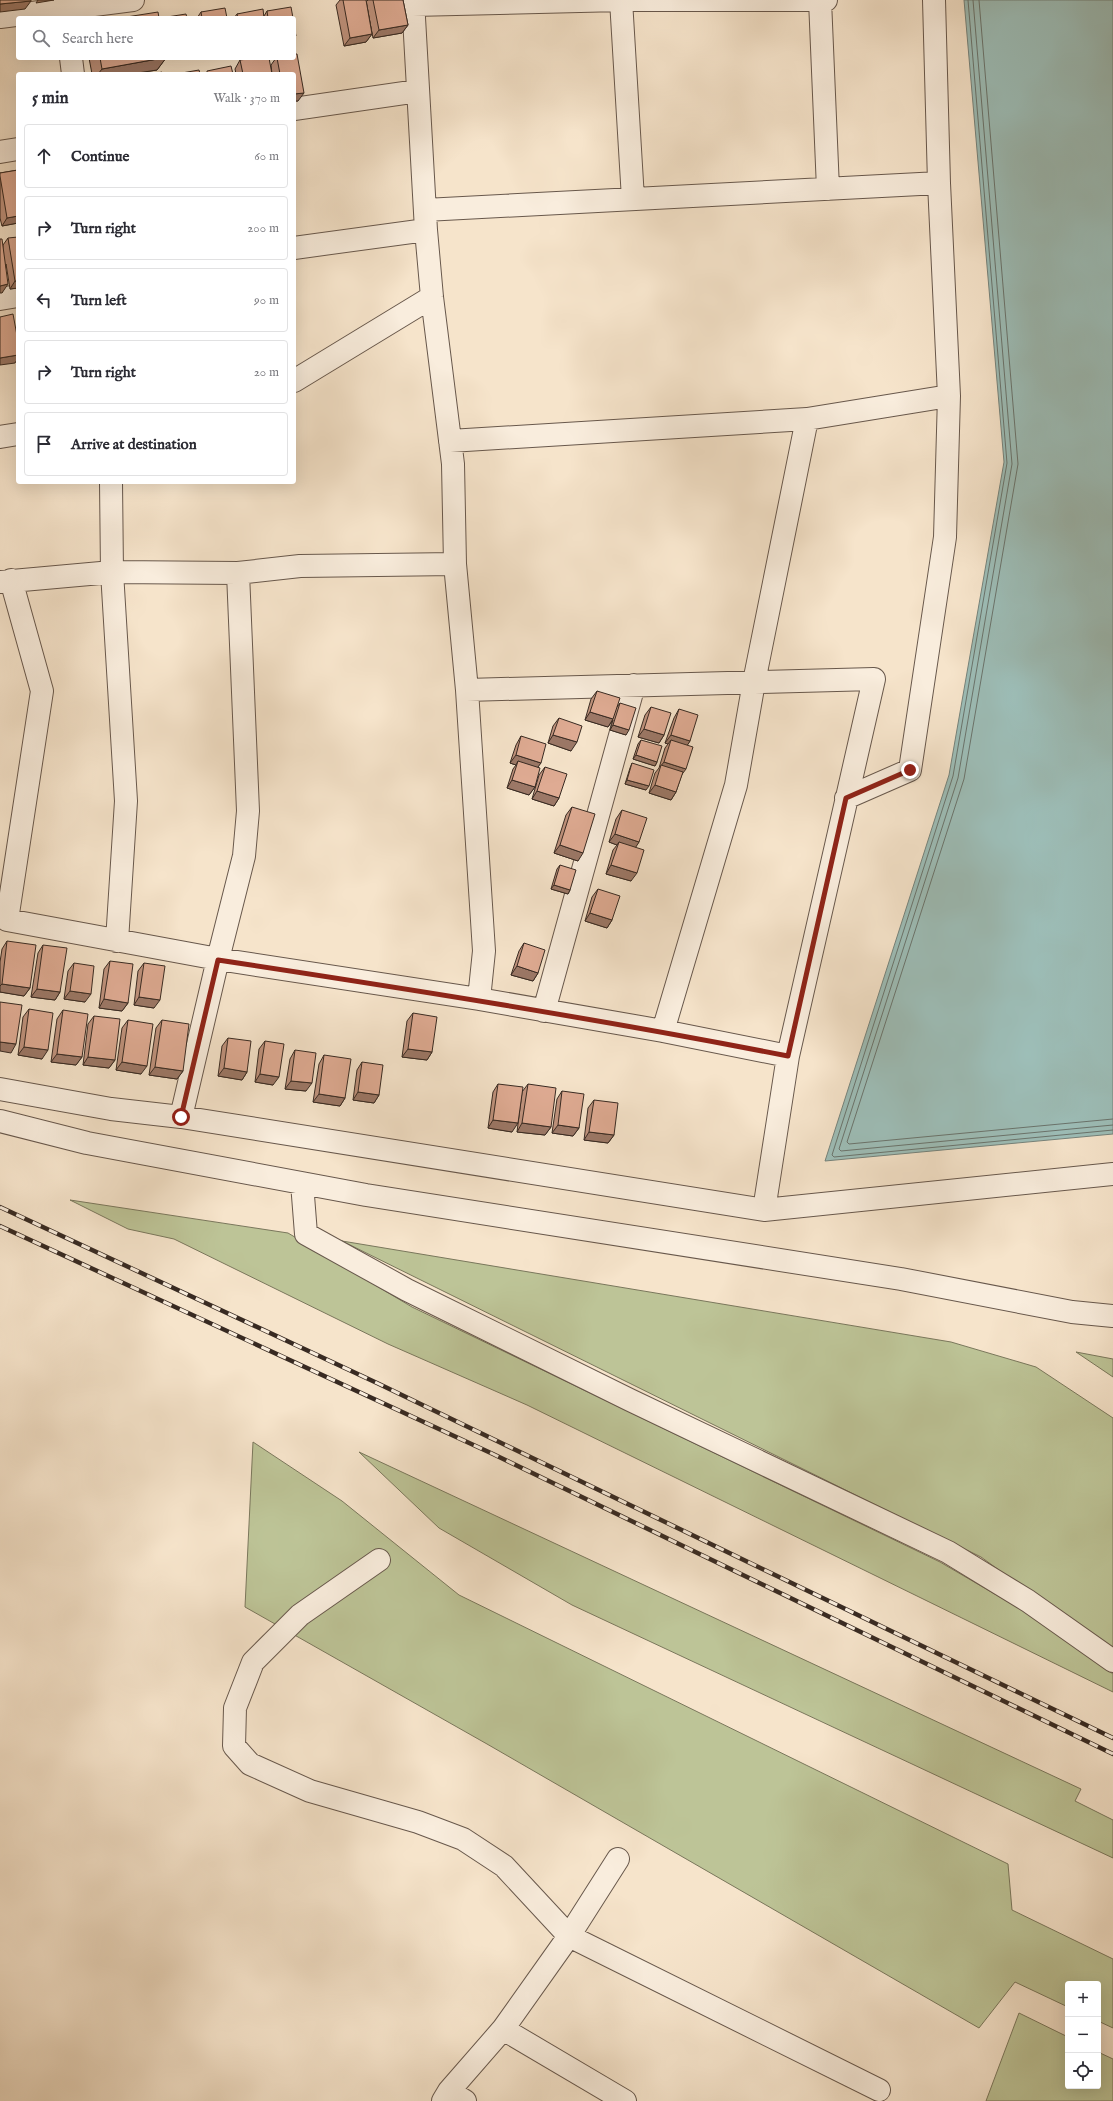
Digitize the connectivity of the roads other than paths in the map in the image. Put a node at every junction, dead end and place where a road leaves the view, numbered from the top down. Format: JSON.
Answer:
{"nodes":[{"id":1,"x":133,"y":0,"type":"edge"},
{"id":2,"x":621,"y":0,"type":"edge"},
{"id":3,"x":820,"y":0,"type":"edge"},
{"id":4,"x":826,"y":0,"type":"edge"},
{"id":5,"x":934,"y":0,"type":"edge"},
{"id":6,"x":413,"y":3,"type":"edge"},
{"id":7,"x":63,"y":9,"type":"edge"},
{"id":8,"x":0,"y":17,"type":"edge"},
{"id":9,"x":71,"y":60,"type":"edge"},
{"id":10,"x":74,"y":72,"type":"edge"},
{"id":11,"x":418,"y":91,"type":"junction"},
{"id":12,"x":296,"y":109,"type":"edge"},
{"id":13,"x":16,"y":149,"type":"edge"},
{"id":14,"x":0,"y":152,"type":"edge"},
{"id":15,"x":939,"y":183,"type":"junction"},
{"id":16,"x":828,"y":189,"type":"junction"},
{"id":17,"x":633,"y":200,"type":"junction"},
{"id":18,"x":426,"y":220,"type":"junction"},
{"id":19,"x":296,"y":248,"type":"edge"},
{"id":20,"x":16,"y":296,"type":"edge"},
{"id":21,"x":432,"y":297,"type":"junction"},
{"id":22,"x":0,"y":299,"type":"edge"},
{"id":23,"x":296,"y":380,"type":"edge"},
{"id":24,"x":949,"y":396,"type":"junction"},
{"id":25,"x":807,"y":419,"type":"junction"},
{"id":26,"x":16,"y":434,"type":"edge"},
{"id":27,"x":0,"y":437,"type":"edge"},
{"id":28,"x":450,"y":441,"type":"junction"},
{"id":29,"x":111,"y":484,"type":"edge"},
{"id":30,"x":455,"y":564,"type":"junction"},
{"id":31,"x":112,"y":572,"type":"junction"},
{"id":32,"x":238,"y":574,"type":"junction"},
{"id":33,"x":5,"y":581,"type":"edge"},
{"id":34,"x":754,"y":682,"type":"junction"},
{"id":35,"x":634,"y":686,"type":"junction"},
{"id":36,"x":467,"y":690,"type":"junction"},
{"id":37,"x":846,"y":798,"type":"junction"},
{"id":38,"x":117,"y":941,"type":"junction"},
{"id":39,"x":218,"y":960,"type":"junction"},
{"id":40,"x":479,"y":999,"type":"junction"},
{"id":41,"x":544,"y":1011,"type":"junction"},
{"id":42,"x":663,"y":1032,"type":"junction"},
{"id":43,"x":788,"y":1056,"type":"junction"},
{"id":44,"x":0,"y":1089,"type":"edge"},
{"id":45,"x":181,"y":1117,"type":"junction"},
{"id":46,"x":0,"y":1121,"type":"edge"},
{"id":47,"x":1113,"y":1174,"type":"edge"},
{"id":48,"x":302,"y":1183,"type":"junction"},
{"id":49,"x":764,"y":1210,"type":"junction"},
{"id":50,"x":1113,"y":1316,"type":"edge"},
{"id":51,"x":379,"y":1560,"type":"dead end"},
{"id":52,"x":1113,"y":1661,"type":"edge"},
{"id":53,"x":618,"y":1859,"type":"dead end"},
{"id":54,"x":569,"y":1936,"type":"junction"},
{"id":55,"x":503,"y":2029,"type":"junction"},
{"id":56,"x":879,"y":2090,"type":"dead end"},
{"id":57,"x":453,"y":2098,"type":"edge"},
{"id":58,"x":625,"y":2101,"type":"edge"}],
"edges":[{"from":1,"to":7,"type":"street"},
{"from":2,"to":3,"type":"street"},
{"from":2,"to":6,"type":"street"},
{"from":2,"to":17,"type":"street"},
{"from":3,"to":4,"type":"street"},
{"from":3,"to":16,"type":"street"},
{"from":5,"to":15,"type":"street"},
{"from":6,"to":11,"type":"street"},
{"from":7,"to":8,"type":"street"},
{"from":9,"to":10,"type":"street"},
{"from":11,"to":12,"type":"street"},
{"from":11,"to":18,"type":"street"},
{"from":13,"to":14,"type":"street"},
{"from":15,"to":16,"type":"street"},
{"from":15,"to":24,"type":"street"},
{"from":16,"to":17,"type":"street"},
{"from":17,"to":18,"type":"street"},
{"from":18,"to":19,"type":"street"},
{"from":18,"to":21,"type":"street"},
{"from":20,"to":22,"type":"street"},
{"from":21,"to":23,"type":"street"},
{"from":21,"to":28,"type":"street"},
{"from":24,"to":25,"type":"street"},
{"from":24,"to":37,"type":"street"},
{"from":25,"to":28,"type":"street"},
{"from":25,"to":34,"type":"street"},
{"from":26,"to":27,"type":"street"},
{"from":28,"to":30,"type":"street"},
{"from":29,"to":31,"type":"street"},
{"from":30,"to":32,"type":"street"},
{"from":30,"to":36,"type":"street"},
{"from":31,"to":32,"type":"street"},
{"from":31,"to":33,"type":"street"},
{"from":31,"to":38,"type":"street"},
{"from":32,"to":39,"type":"street"},
{"from":33,"to":38,"type":"street"},
{"from":34,"to":35,"type":"street"},
{"from":34,"to":37,"type":"street"},
{"from":34,"to":42,"type":"street"},
{"from":35,"to":36,"type":"street"},
{"from":35,"to":41,"type":"street"},
{"from":36,"to":40,"type":"street"},
{"from":37,"to":43,"type":"street"},
{"from":38,"to":39,"type":"street"},
{"from":39,"to":40,"type":"street"},
{"from":39,"to":45,"type":"street"},
{"from":40,"to":41,"type":"street"},
{"from":41,"to":42,"type":"street"},
{"from":42,"to":43,"type":"street"},
{"from":43,"to":49,"type":"street"},
{"from":44,"to":45,"type":"street"},
{"from":45,"to":49,"type":"street"},
{"from":46,"to":48,"type":"street"},
{"from":47,"to":49,"type":"street"},
{"from":48,"to":50,"type":"street"},
{"from":48,"to":52,"type":"street"},
{"from":51,"to":54,"type":"street"},
{"from":53,"to":54,"type":"street"},
{"from":54,"to":55,"type":"street"},
{"from":54,"to":56,"type":"street"},
{"from":55,"to":57,"type":"street"},
{"from":55,"to":58,"type":"street"}]}
